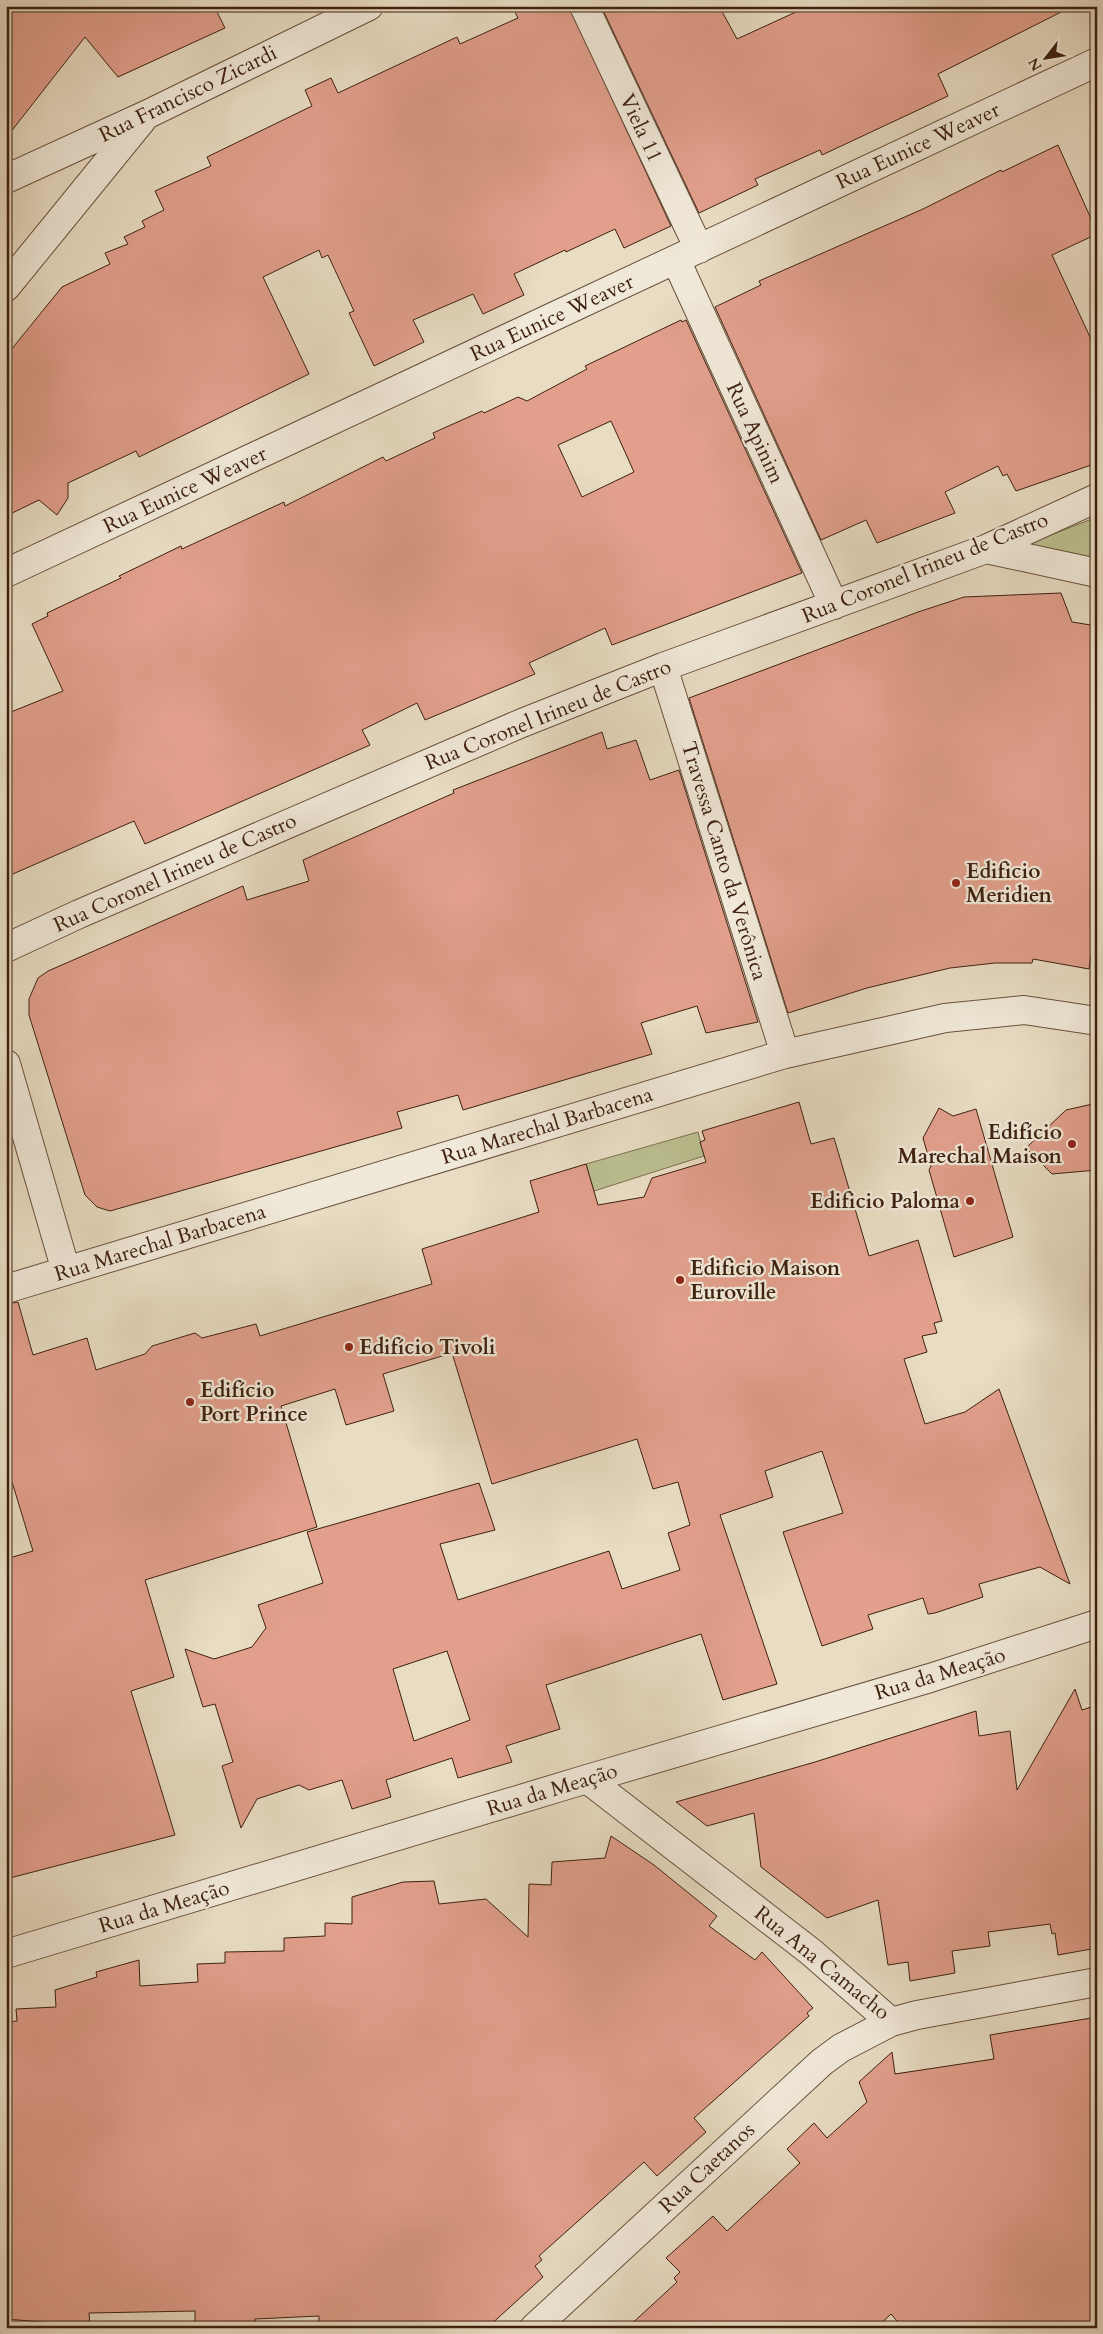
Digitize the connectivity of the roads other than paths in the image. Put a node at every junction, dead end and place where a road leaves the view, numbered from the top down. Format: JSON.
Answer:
{"nodes":[{"id":1,"x":369,"y":6,"type":"edge"},
{"id":2,"x":584,"y":6,"type":"edge"},
{"id":3,"x":1097,"y":62,"type":"edge"},
{"id":4,"x":146,"y":115,"type":"junction"},
{"id":5,"x":6,"y":179,"type":"edge"},
{"id":6,"x":687,"y":255,"type":"junction"},
{"id":7,"x":6,"y":286,"type":"edge"},
{"id":8,"x":1097,"y":498,"type":"edge"},
{"id":9,"x":986,"y":549,"type":"junction"},
{"id":10,"x":6,"y":573,"type":"edge"},
{"id":11,"x":1097,"y":573,"type":"edge"},
{"id":12,"x":834,"y":605,"type":"junction"},
{"id":13,"x":663,"y":667,"type":"junction"},
{"id":14,"x":6,"y":948,"type":"edge"},
{"id":15,"x":1097,"y":1021,"type":"edge"},
{"id":16,"x":785,"y":1054,"type":"junction"},
{"id":17,"x":6,"y":1064,"type":"edge"},
{"id":18,"x":66,"y":1271,"type":"junction"},
{"id":19,"x":6,"y":1289,"type":"edge"},
{"id":20,"x":1097,"y":1624,"type":"edge"},
{"id":21,"x":587,"y":1779,"type":"junction"},
{"id":22,"x":6,"y":1954,"type":"edge"},
{"id":23,"x":1097,"y":1982,"type":"edge"},
{"id":24,"x":891,"y":2022,"type":"junction"},
{"id":25,"x":534,"y":2328,"type":"edge"}],
"edges":[{"from":1,"to":4,"type":"street","name":"Rua Francisco Zicardi"},
{"from":2,"to":6,"type":"street","name":"Viela 11"},
{"from":3,"to":6,"type":"street","name":"Rua Eunice Weaver"},
{"from":4,"to":5,"type":"street","name":"Rua Francisco Zicardi"},
{"from":4,"to":7,"type":"street"},
{"from":6,"to":10,"type":"street","name":"Rua Eunice Weaver"},
{"from":6,"to":12,"type":"street","name":"Rua Apinim"},
{"from":8,"to":9,"type":"street","name":"Rua Coronel Irineu de Castro"},
{"from":9,"to":11,"type":"street"},
{"from":9,"to":12,"type":"street","name":"Rua Coronel Irineu de Castro"},
{"from":12,"to":13,"type":"street","name":"Rua Coronel Irineu de Castro"},
{"from":13,"to":14,"type":"street","name":"Rua Coronel Irineu de Castro"},
{"from":13,"to":16,"type":"street","name":"Travessa Canto da Verônica"},
{"from":15,"to":16,"type":"street","name":"Rua Marechal Barbacena"},
{"from":16,"to":18,"type":"street","name":"Rua Marechal Barbacena"},
{"from":17,"to":18,"type":"street"},
{"from":18,"to":19,"type":"street","name":"Rua Marechal Barbacena"},
{"from":20,"to":21,"type":"street","name":"Rua da Meação"},
{"from":21,"to":22,"type":"street","name":"Rua da Meação"},
{"from":21,"to":24,"type":"street","name":"Rua Ana Camacho"},
{"from":23,"to":24,"type":"street","name":"Rua Ana Camacho"},
{"from":24,"to":25,"type":"street","name":"Rua Caetanos"}]}
